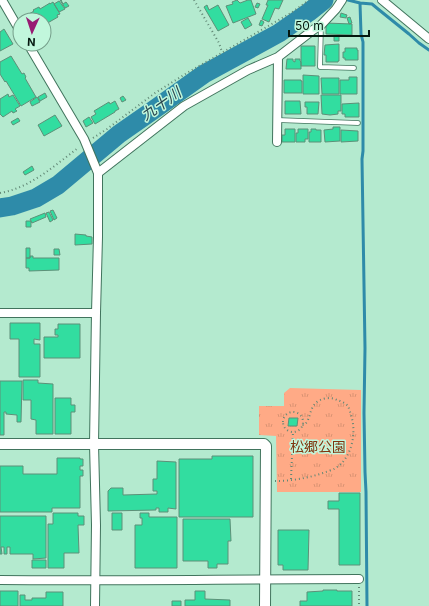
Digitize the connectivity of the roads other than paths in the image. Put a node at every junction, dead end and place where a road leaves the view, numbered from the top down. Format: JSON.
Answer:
{"nodes":[{"id":1,"x":2,"y":0,"type":"edge"},
{"id":2,"x":342,"y":0,"type":"edge"},
{"id":3,"x":382,"y":0,"type":"edge"},
{"id":4,"x":12,"y":17,"type":"edge"},
{"id":5,"x":321,"y":25,"type":"junction"},
{"id":6,"x":429,"y":39,"type":"edge"},
{"id":7,"x":33,"y":52,"type":"edge"},
{"id":8,"x":278,"y":57,"type":"junction"},
{"id":9,"x":354,"y":68,"type":"dead end"},
{"id":10,"x":277,"y":120,"type":"junction"},
{"id":11,"x":358,"y":123,"type":"dead end"},
{"id":12,"x":277,"y":142,"type":"dead end"},
{"id":13,"x":98,"y":173,"type":"junction"},
{"id":14,"x":0,"y":313,"type":"edge"},
{"id":15,"x":96,"y":313,"type":"junction"},
{"id":16,"x":0,"y":444,"type":"edge"},
{"id":17,"x":94,"y":444,"type":"junction"},
{"id":18,"x":265,"y":579,"type":"junction"},
{"id":19,"x":359,"y":579,"type":"road end"},
{"id":20,"x":0,"y":580,"type":"edge"},
{"id":21,"x":95,"y":581,"type":"junction"},
{"id":22,"x":95,"y":606,"type":"edge"},
{"id":23,"x":265,"y":606,"type":"edge"}],
"edges":[{"from":1,"to":4,"type":"street"},
{"from":2,"to":5,"type":"street"},
{"from":3,"to":6,"type":"street"},
{"from":5,"to":8,"type":"street"},
{"from":5,"to":9,"type":"lane"},
{"from":7,"to":13,"type":"street"},
{"from":8,"to":10,"type":"street"},
{"from":8,"to":13,"type":"street"},
{"from":10,"to":11,"type":"lane"},
{"from":10,"to":12,"type":"street"},
{"from":13,"to":15,"type":"street"},
{"from":14,"to":15,"type":"street"},
{"from":15,"to":17,"type":"street"},
{"from":16,"to":17,"type":"street"},
{"from":17,"to":18,"type":"street"},
{"from":17,"to":21,"type":"street"},
{"from":18,"to":19,"type":"street"},
{"from":18,"to":21,"type":"street"},
{"from":18,"to":23,"type":"street"},
{"from":20,"to":21,"type":"street"},
{"from":21,"to":22,"type":"street"}]}
